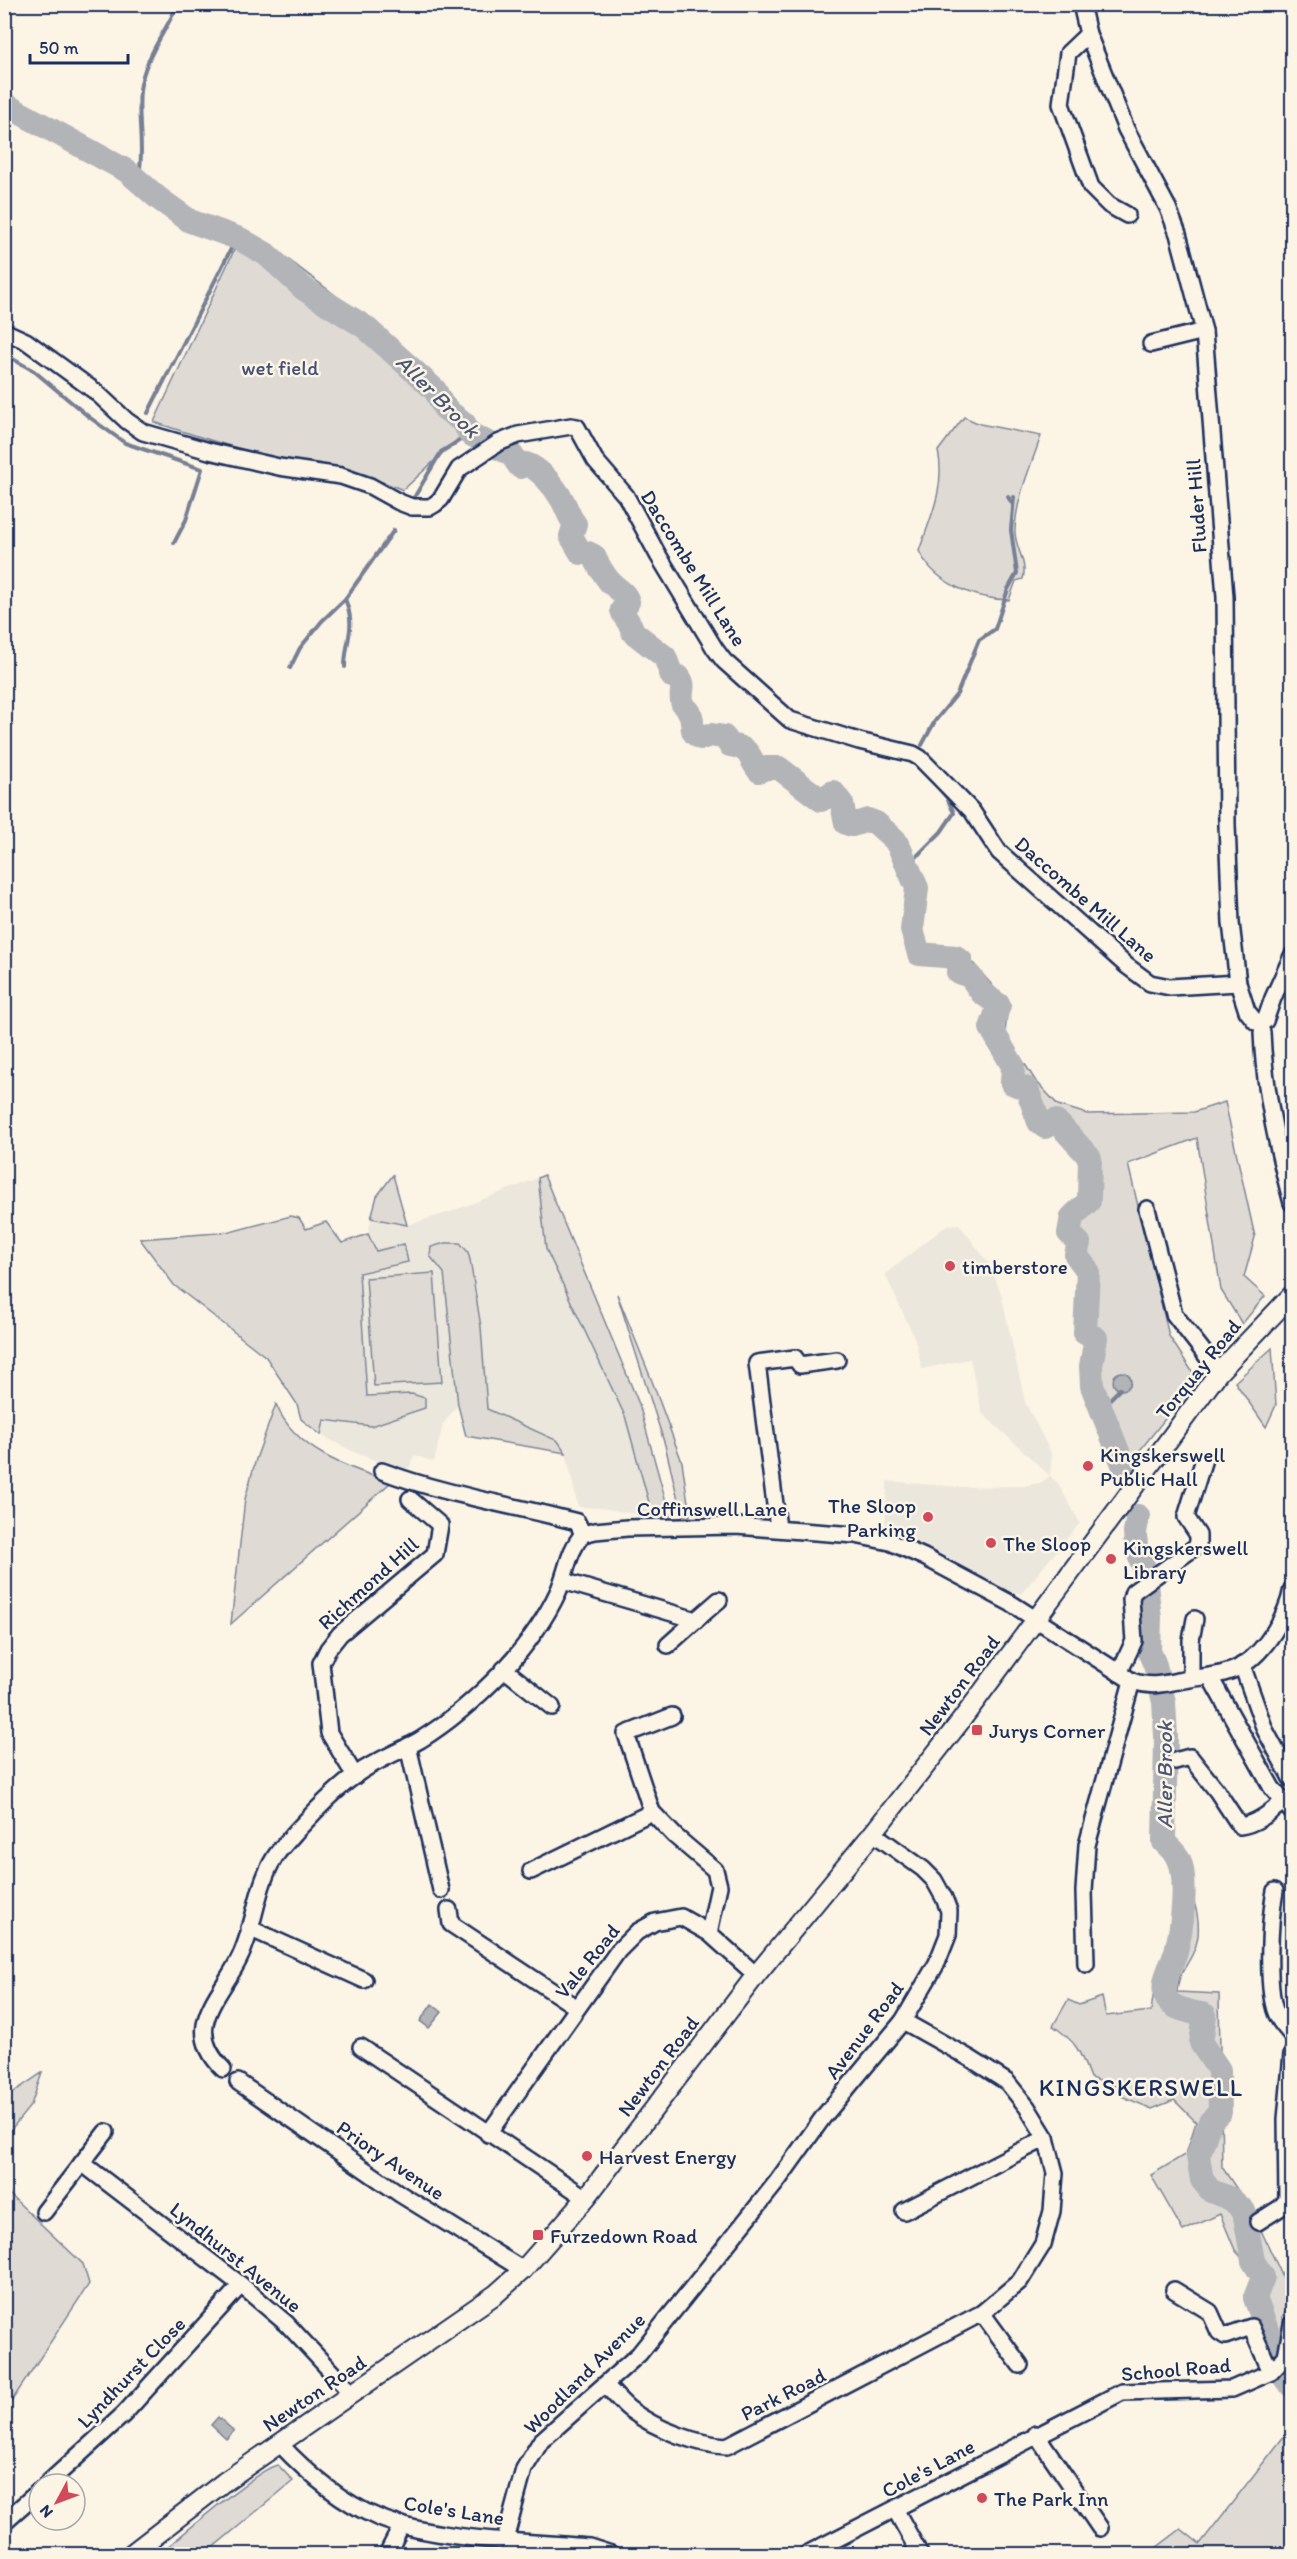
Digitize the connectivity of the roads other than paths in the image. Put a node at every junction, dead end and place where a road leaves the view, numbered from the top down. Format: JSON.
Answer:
{"nodes":[{"id":1,"x":1081,"y":4,"type":"edge"},
{"id":2,"x":1088,"y":34,"type":"junction"},
{"id":3,"x":1126,"y":215,"type":"dead end"},
{"id":4,"x":4,"y":331,"type":"edge"},
{"id":5,"x":1204,"y":331,"type":"junction"},
{"id":6,"x":1151,"y":344,"type":"dead end"},
{"id":7,"x":1293,"y":956,"type":"edge"},
{"id":8,"x":1238,"y":983,"type":"junction"},
{"id":9,"x":1262,"y":1025,"type":"junction"},
{"id":10,"x":1293,"y":1203,"type":"edge"},
{"id":11,"x":1147,"y":1209,"type":"dead end"},
{"id":12,"x":1293,"y":1295,"type":"edge"},
{"id":13,"x":837,"y":1360,"type":"dead end"},
{"id":14,"x":1219,"y":1372,"type":"junction"},
{"id":15,"x":1204,"y":1459,"type":"dead end"},
{"id":16,"x":382,"y":1471,"type":"dead end"},
{"id":17,"x":410,"y":1499,"type":"dead end"},
{"id":18,"x":778,"y":1528,"type":"junction"},
{"id":19,"x":583,"y":1534,"type":"junction"},
{"id":20,"x":563,"y":1581,"type":"junction"},
{"id":21,"x":1293,"y":1589,"type":"edge"},
{"id":22,"x":719,"y":1600,"type":"dead end"},
{"id":23,"x":1035,"y":1619,"type":"junction"},
{"id":24,"x":1195,"y":1619,"type":"dead end"},
{"id":25,"x":696,"y":1620,"type":"junction"},
{"id":26,"x":668,"y":1645,"type":"dead end"},
{"id":27,"x":1242,"y":1665,"type":"junction"},
{"id":28,"x":504,"y":1669,"type":"junction"},
{"id":29,"x":1126,"y":1677,"type":"junction"},
{"id":30,"x":1210,"y":1677,"type":"junction"},
{"id":31,"x":1191,"y":1678,"type":"junction"},
{"id":32,"x":552,"y":1707,"type":"dead end"},
{"id":33,"x":672,"y":1716,"type":"dead end"},
{"id":34,"x":408,"y":1746,"type":"junction"},
{"id":35,"x":1175,"y":1761,"type":"dead end"},
{"id":36,"x":355,"y":1776,"type":"junction"},
{"id":37,"x":1293,"y":1780,"type":"edge"},
{"id":38,"x":1288,"y":1807,"type":"edge"},
{"id":39,"x":652,"y":1812,"type":"junction"},
{"id":40,"x":873,"y":1833,"type":"junction"},
{"id":41,"x":531,"y":1871,"type":"dead end"},
{"id":42,"x":441,"y":1890,"type":"dead end"},
{"id":43,"x":1275,"y":1891,"type":"dead end"},
{"id":44,"x":449,"y":1910,"type":"dead end"},
{"id":45,"x":249,"y":1928,"type":"junction"},
{"id":46,"x":709,"y":1933,"type":"junction"},
{"id":47,"x":1086,"y":1964,"type":"dead end"},
{"id":48,"x":756,"y":1975,"type":"junction"},
{"id":49,"x":364,"y":1980,"type":"dead end"},
{"id":50,"x":576,"y":2007,"type":"junction"},
{"id":51,"x":903,"y":2021,"type":"junction"},
{"id":52,"x":1293,"y":2036,"type":"edge"},
{"id":53,"x":361,"y":2047,"type":"dead end"},
{"id":54,"x":1293,"y":2054,"type":"edge"},
{"id":55,"x":223,"y":2068,"type":"dead end"},
{"id":56,"x":238,"y":2082,"type":"dead end"},
{"id":57,"x":106,"y":2132,"type":"dead end"},
{"id":58,"x":488,"y":2134,"type":"junction"},
{"id":59,"x":1046,"y":2138,"type":"junction"},
{"id":60,"x":82,"y":2163,"type":"junction"},
{"id":61,"x":586,"y":2198,"type":"junction"},
{"id":62,"x":904,"y":2211,"type":"dead end"},
{"id":63,"x":44,"y":2212,"type":"dead end"},
{"id":64,"x":1258,"y":2222,"type":"dead end"},
{"id":65,"x":742,"y":2223,"type":"joint"},
{"id":66,"x":523,"y":2270,"type":"junction"},
{"id":67,"x":241,"y":2285,"type":"junction"},
{"id":68,"x":1174,"y":2290,"type":"dead end"},
{"id":69,"x":982,"y":2313,"type":"junction"},
{"id":70,"x":1293,"y":2324,"type":"edge"},
{"id":71,"x":1020,"y":2365,"type":"dead end"},
{"id":72,"x":1272,"y":2369,"type":"junction"},
{"id":73,"x":605,"y":2385,"type":"junction"},
{"id":74,"x":352,"y":2394,"type":"junction"},
{"id":75,"x":1036,"y":2434,"type":"junction"},
{"id":76,"x":279,"y":2443,"type":"junction"},
{"id":77,"x":60,"y":2472,"type":"edge"},
{"id":78,"x":27,"y":2502,"type":"edge"},
{"id":79,"x":896,"y":2509,"type":"junction"},
{"id":80,"x":4,"y":2522,"type":"edge"},
{"id":81,"x":402,"y":2525,"type":"junction"},
{"id":82,"x":1100,"y":2528,"type":"dead end"},
{"id":83,"x":505,"y":2540,"type":"junction"},
{"id":84,"x":131,"y":2554,"type":"edge"},
{"id":85,"x":387,"y":2554,"type":"edge"},
{"id":86,"x":611,"y":2554,"type":"edge"},
{"id":87,"x":807,"y":2554,"type":"edge"},
{"id":88,"x":920,"y":2554,"type":"edge"}],
"edges":[{"from":1,"to":2,"type":"street","name":"Fluder Hill"},
{"from":2,"to":3,"type":"street"},
{"from":2,"to":5,"type":"street","name":"Fluder Hill"},
{"from":4,"to":8,"type":"street","name":"Daccombe Mill Lane"},
{"from":5,"to":6,"type":"street"},
{"from":5,"to":8,"type":"street","name":"Fluder Hill"},
{"from":7,"to":9,"type":"street"},
{"from":8,"to":9,"type":"street","name":"Fluder Hill"},
{"from":9,"to":10,"type":"street"},
{"from":11,"to":14,"type":"street"},
{"from":12,"to":14,"type":"street","name":"Torquay Road"},
{"from":13,"to":18,"type":"street"},
{"from":14,"to":23,"type":"street","name":"Torquay Road"},
{"from":15,"to":29,"type":"street"},
{"from":16,"to":19,"type":"street"},
{"from":17,"to":36,"type":"street","name":"Richmond Hill"},
{"from":18,"to":19,"type":"street","name":"Coffinswell Lane"},
{"from":18,"to":23,"type":"street","name":"Coffinswell Lane"},
{"from":19,"to":20,"type":"street"},
{"from":20,"to":25,"type":"street"},
{"from":20,"to":28,"type":"street"},
{"from":21,"to":27,"type":"street"},
{"from":22,"to":25,"type":"street"},
{"from":23,"to":29,"type":"street","name":"Coffinswell Lane"},
{"from":23,"to":40,"type":"street","name":"Newton Road"},
{"from":24,"to":31,"type":"street"},
{"from":25,"to":26,"type":"street"},
{"from":27,"to":30,"type":"street"},
{"from":27,"to":37,"type":"street"},
{"from":28,"to":32,"type":"street"},
{"from":28,"to":34,"type":"street"},
{"from":29,"to":31,"type":"street","name":"Coffinswell Lane"},
{"from":29,"to":47,"type":"street"},
{"from":30,"to":31,"type":"street"},
{"from":30,"to":38,"type":"street"},
{"from":33,"to":39,"type":"street"},
{"from":34,"to":36,"type":"street"},
{"from":34,"to":42,"type":"street"},
{"from":35,"to":38,"type":"street"},
{"from":36,"to":45,"type":"street"},
{"from":39,"to":41,"type":"street"},
{"from":39,"to":46,"type":"street"},
{"from":40,"to":48,"type":"street","name":"Newton Road"},
{"from":40,"to":51,"type":"street","name":"Avenue Road"},
{"from":43,"to":52,"type":"street"},
{"from":44,"to":50,"type":"street"},
{"from":45,"to":49,"type":"street"},
{"from":45,"to":55,"type":"street"},
{"from":46,"to":48,"type":"street","name":"Vale Road"},
{"from":46,"to":50,"type":"street","name":"Vale Road"},
{"from":48,"to":61,"type":"street","name":"Newton Road"},
{"from":50,"to":58,"type":"street","name":"Vale Road"},
{"from":51,"to":59,"type":"street","name":"Park Road"},
{"from":51,"to":65,"type":"street","name":"Avenue Road"},
{"from":53,"to":58,"type":"street"},
{"from":54,"to":64,"type":"street"},
{"from":56,"to":66,"type":"street","name":"Priory Avenue"},
{"from":57,"to":60,"type":"street"},
{"from":58,"to":61,"type":"street"},
{"from":59,"to":62,"type":"street"},
{"from":59,"to":69,"type":"street","name":"Park Road"},
{"from":60,"to":63,"type":"street"},
{"from":60,"to":67,"type":"street","name":"Lyndhurst Avenue"},
{"from":61,"to":66,"type":"street","name":"Newton Road"},
{"from":65,"to":73,"type":"street","name":"Woodland Avenue"},
{"from":66,"to":74,"type":"street","name":"Newton Road"},
{"from":67,"to":74,"type":"street","name":"Lyndhurst Avenue"},
{"from":67,"to":77,"type":"street","name":"Lyndhurst Close"},
{"from":68,"to":72,"type":"street"},
{"from":69,"to":71,"type":"street"},
{"from":69,"to":73,"type":"street","name":"Park Road"},
{"from":70,"to":72,"type":"street","name":"School Road"},
{"from":72,"to":75,"type":"street","name":"School Road"},
{"from":73,"to":83,"type":"street","name":"Woodland Avenue"},
{"from":74,"to":76,"type":"street","name":"Newton Road"},
{"from":75,"to":79,"type":"street","name":"Cole's Lane"},
{"from":75,"to":82,"type":"street"},
{"from":76,"to":81,"type":"street","name":"Cole's Lane"},
{"from":76,"to":84,"type":"street","name":"Newton Road"},
{"from":78,"to":80,"type":"street"},
{"from":79,"to":87,"type":"street","name":"Cole's Lane"},
{"from":79,"to":88,"type":"street"},
{"from":81,"to":83,"type":"street","name":"Cole's Lane"},
{"from":81,"to":85,"type":"street"},
{"from":83,"to":86,"type":"street","name":"Cole's Lane"}]}
